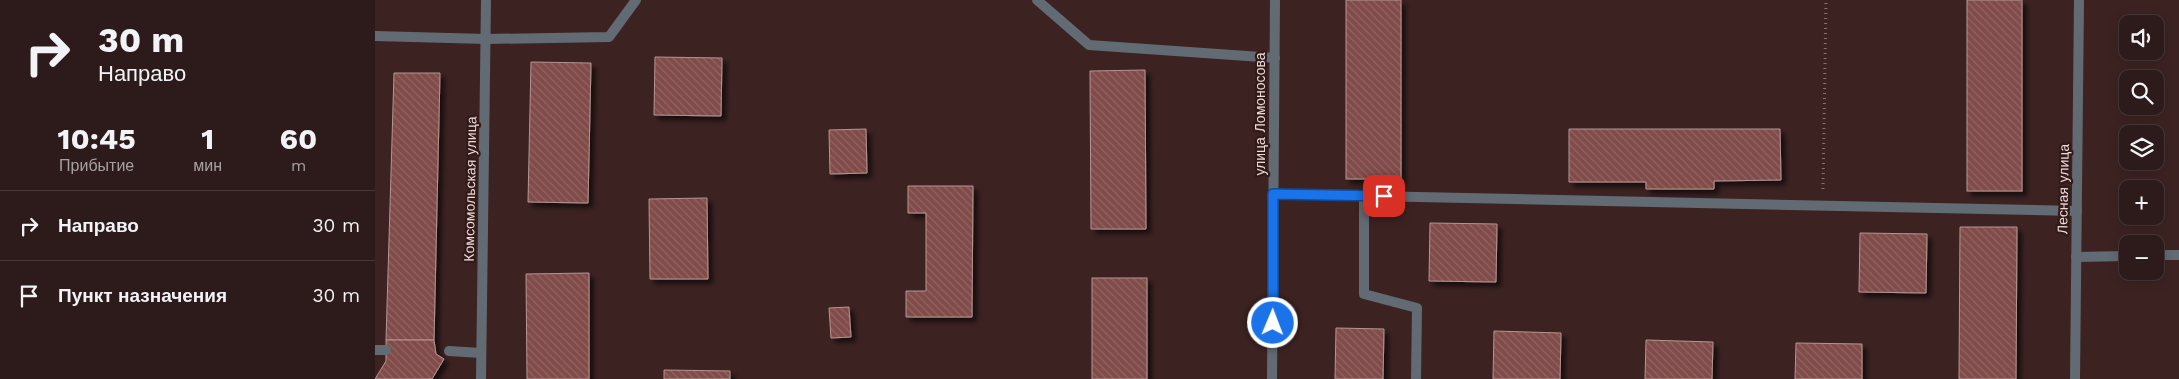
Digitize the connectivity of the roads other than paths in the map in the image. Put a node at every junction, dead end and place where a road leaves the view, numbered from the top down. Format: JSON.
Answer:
{"nodes":[{"id":1,"x":486,"y":0,"type":"edge"},
{"id":2,"x":636,"y":0,"type":"edge"},
{"id":3,"x":1037,"y":0,"type":"edge"},
{"id":4,"x":1275,"y":0,"type":"edge"},
{"id":5,"x":2079,"y":0,"type":"edge"},
{"id":6,"x":375,"y":36,"type":"edge"},
{"id":7,"x":486,"y":39,"type":"junction"},
{"id":8,"x":1275,"y":58,"type":"junction"},
{"id":9,"x":1273,"y":194,"type":"junction"},
{"id":10,"x":1364,"y":196,"type":"junction"},
{"id":11,"x":2077,"y":211,"type":"junction"},
{"id":12,"x":2179,"y":255,"type":"edge"},
{"id":13,"x":2119,"y":256,"type":"edge"},
{"id":14,"x":2164,"y":256,"type":"edge"},
{"id":15,"x":2076,"y":257,"type":"junction"},
{"id":16,"x":375,"y":350,"type":"edge"},
{"id":17,"x":386,"y":350,"type":"dead end"},
{"id":18,"x":449,"y":351,"type":"dead end"},
{"id":19,"x":481,"y":353,"type":"junction"},
{"id":20,"x":481,"y":379,"type":"edge"},
{"id":21,"x":1272,"y":379,"type":"edge"},
{"id":22,"x":1416,"y":379,"type":"edge"},
{"id":23,"x":2075,"y":379,"type":"edge"}],
"edges":[{"from":1,"to":7,"type":"street","name":"Комсомольская улица"},
{"from":2,"to":7,"type":"street"},
{"from":3,"to":8,"type":"street"},
{"from":4,"to":8,"type":"street","name":"улица Ломоносова"},
{"from":5,"to":11,"type":"street","name":"Лесная улица"},
{"from":6,"to":7,"type":"street"},
{"from":7,"to":19,"type":"street","name":"Комсомольская улица"},
{"from":8,"to":9,"type":"street","name":"улица Ломоносова"},
{"from":9,"to":10,"type":"street"},
{"from":9,"to":21,"type":"street","name":"улица Ломоносова"},
{"from":10,"to":11,"type":"street"},
{"from":10,"to":22,"type":"street"},
{"from":11,"to":15,"type":"street","name":"Лесная улица"},
{"from":12,"to":14,"type":"street"},
{"from":13,"to":15,"type":"street"},
{"from":15,"to":23,"type":"street","name":"Лесная улица"},
{"from":16,"to":17,"type":"street"},
{"from":18,"to":19,"type":"street"},
{"from":19,"to":20,"type":"street","name":"Комсомольская улица"}]}
